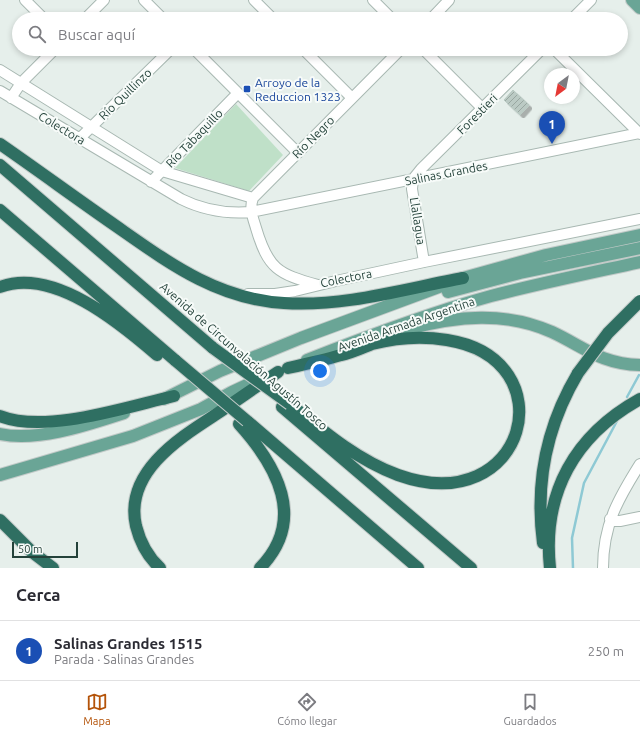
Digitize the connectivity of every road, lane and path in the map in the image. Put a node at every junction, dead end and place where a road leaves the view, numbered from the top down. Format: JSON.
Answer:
{"nodes":[{"id":1,"x":25,"y":0,"type":"edge"},
{"id":2,"x":104,"y":0,"type":"edge"},
{"id":3,"x":144,"y":0,"type":"edge"},
{"id":4,"x":254,"y":0,"type":"edge"},
{"id":5,"x":373,"y":0,"type":"edge"},
{"id":6,"x":449,"y":0,"type":"edge"},
{"id":7,"x":590,"y":0,"type":"edge"},
{"id":8,"x":632,"y":0,"type":"edge"},
{"id":9,"x":640,"y":8,"type":"edge"},
{"id":10,"x":37,"y":12,"type":"edge"},
{"id":11,"x":92,"y":12,"type":"edge"},
{"id":12,"x":156,"y":12,"type":"edge"},
{"id":13,"x":266,"y":12,"type":"edge"},
{"id":14,"x":385,"y":12,"type":"edge"},
{"id":15,"x":438,"y":12,"type":"edge"},
{"id":16,"x":579,"y":12,"type":"edge"},
{"id":17,"x":48,"y":56,"type":"edge"},
{"id":18,"x":164,"y":56,"type":"edge"},
{"id":19,"x":201,"y":56,"type":"edge"},
{"id":20,"x":310,"y":56,"type":"edge"},
{"id":21,"x":394,"y":56,"type":"edge"},
{"id":22,"x":429,"y":56,"type":"edge"},
{"id":23,"x":535,"y":56,"type":"edge"},
{"id":24,"x":561,"y":56,"type":"edge"},
{"id":25,"x":0,"y":70,"type":"edge"},
{"id":26,"x":21,"y":83,"type":"junction"},
{"id":27,"x":0,"y":91,"type":"edge"},
{"id":28,"x":238,"y":93,"type":"junction"},
{"id":29,"x":11,"y":98,"type":"junction"},
{"id":30,"x":352,"y":98,"type":"junction"},
{"id":31,"x":482,"y":108,"type":"junction"},
{"id":32,"x":91,"y":127,"type":"junction"},
{"id":33,"x":640,"y":134,"type":"edge"},
{"id":34,"x":79,"y":139,"type":"junction"},
{"id":35,"x":0,"y":144,"type":"edge"},
{"id":36,"x":298,"y":153,"type":"junction"},
{"id":37,"x":0,"y":165,"type":"edge"},
{"id":38,"x":162,"y":171,"type":"junction"},
{"id":39,"x":413,"y":179,"type":"junction"},
{"id":40,"x":151,"y":182,"type":"junction"},
{"id":41,"x":253,"y":198,"type":"junction"},
{"id":42,"x":0,"y":210,"type":"edge"},
{"id":43,"x":251,"y":212,"type":"junction"},
{"id":44,"x":640,"y":219,"type":"edge"},
{"id":45,"x":640,"y":234,"type":"edge"},
{"id":46,"x":640,"y":248,"type":"edge"},
{"id":47,"x":424,"y":262,"type":"junction"},
{"id":48,"x":640,"y":262,"type":"edge"},
{"id":49,"x":463,"y":278,"type":"junction"},
{"id":50,"x":319,"y":286,"type":"junction"},
{"id":51,"x":0,"y":287,"type":"edge"},
{"id":52,"x":222,"y":290,"type":"junction"},
{"id":53,"x":640,"y":301,"type":"edge"},
{"id":54,"x":356,"y":341,"type":"junction"},
{"id":55,"x":173,"y":363,"type":"junction"},
{"id":56,"x":640,"y":365,"type":"edge"},
{"id":57,"x":283,"y":370,"type":"junction"},
{"id":58,"x":220,"y":372,"type":"junction"},
{"id":59,"x":174,"y":396,"type":"junction"},
{"id":60,"x":640,"y":399,"type":"edge"},
{"id":61,"x":286,"y":406,"type":"junction"},
{"id":62,"x":0,"y":416,"type":"edge"},
{"id":63,"x":243,"y":423,"type":"junction"},
{"id":64,"x":0,"y":434,"type":"edge"},
{"id":65,"x":640,"y":464,"type":"edge"},
{"id":66,"x":0,"y":475,"type":"edge"},
{"id":67,"x":640,"y":517,"type":"edge"},
{"id":68,"x":610,"y":519,"type":"junction"},
{"id":69,"x":0,"y":520,"type":"edge"},
{"id":70,"x":53,"y":568,"type":"edge"},
{"id":71,"x":160,"y":568,"type":"edge"},
{"id":72,"x":260,"y":568,"type":"edge"},
{"id":73,"x":418,"y":568,"type":"edge"},
{"id":74,"x":471,"y":568,"type":"edge"},
{"id":75,"x":549,"y":568,"type":"edge"},
{"id":76,"x":603,"y":568,"type":"edge"}],
"edges":[{"from":1,"to":10,"type":"street"},
{"from":2,"to":11,"type":"street"},
{"from":3,"to":12,"type":"street"},
{"from":4,"to":13,"type":"street"},
{"from":5,"to":14,"type":"street"},
{"from":6,"to":15,"type":"street"},
{"from":7,"to":16,"type":"street"},
{"from":8,"to":9,"type":"main road"},
{"from":17,"to":26,"type":"street"},
{"from":18,"to":32,"type":"street","name":"Río Quillinzo"},
{"from":19,"to":28,"type":"street"},
{"from":20,"to":30,"type":"street"},
{"from":21,"to":30,"type":"street","name":"Río Negro"},
{"from":22,"to":31,"type":"street"},
{"from":23,"to":31,"type":"street","name":"Forestieri"},
{"from":24,"to":33,"type":"street"},
{"from":25,"to":26,"type":"street"},
{"from":26,"to":29,"type":"street"},
{"from":26,"to":32,"type":"street"},
{"from":27,"to":29,"type":"street","name":"Colectora"},
{"from":28,"to":36,"type":"street"},
{"from":28,"to":38,"type":"street","name":"Río Tabaquillo"},
{"from":29,"to":34,"type":"street","name":"Colectora"},
{"from":30,"to":36,"type":"street","name":"Río Negro"},
{"from":31,"to":39,"type":"street","name":"Forestieri"},
{"from":32,"to":34,"type":"street","name":"Río Quillinzo"},
{"from":32,"to":38,"type":"street"},
{"from":33,"to":39,"type":"street","name":"Salinas Grandes"},
{"from":34,"to":40,"type":"street","name":"Colectora"},
{"from":35,"to":52,"type":"highway"},
{"from":36,"to":41,"type":"street","name":"Río Negro"},
{"from":37,"to":61,"type":"highway","name":"Avenida de Circunvalación Agustín Tosco","bridge":true},
{"from":38,"to":40,"type":"street","name":"Río Tabaquillo"},
{"from":38,"to":41,"type":"street"},
{"from":39,"to":43,"type":"street","name":"Salinas Grandes"},
{"from":39,"to":47,"type":"street","name":"Llallagua"},
{"from":40,"to":43,"type":"street","name":"Colectora"},
{"from":41,"to":43,"type":"street"},
{"from":42,"to":55,"type":"highway"},
{"from":43,"to":50,"type":"street","name":"Colectora"},
{"from":44,"to":47,"type":"street","name":"Colectora"},
{"from":45,"to":49,"type":"main road","name":"Avenida Armada Argentina"},
{"from":46,"to":58,"type":"main road"},
{"from":47,"to":50,"type":"street","name":"Colectora"},
{"from":48,"to":54,"type":"main road","name":"Avenida Armada Argentina"},
{"from":49,"to":52,"type":"highway"},
{"from":49,"to":58,"type":"main road","name":"Avenida Armada Argentina"},
{"from":50,"to":52,"type":"street"},
{"from":51,"to":55,"type":"highway"},
{"from":53,"to":75,"type":"highway","bridge":true},
{"from":54,"to":56,"type":"main road"},
{"from":54,"to":57,"type":"main road","name":"Avenida Armada Argentina"},
{"from":55,"to":63,"type":"highway","bridge":true},
{"from":57,"to":61,"type":"highway"},
{"from":57,"to":66,"type":"main road","name":"Avenida Armada Argentina"},
{"from":57,"to":71,"type":"highway"},
{"from":58,"to":59,"type":"main road","name":"Avenida Armada Argentina"},
{"from":59,"to":62,"type":"highway"},
{"from":59,"to":64,"type":"main road","name":"Avenida Armada Argentina"},
{"from":60,"to":75,"type":"highway"},
{"from":61,"to":74,"type":"highway","name":"Avenida de Circunvalación Agustín Tosco"},
{"from":63,"to":72,"type":"highway"},
{"from":63,"to":73,"type":"highway"},
{"from":65,"to":68,"type":"street"},
{"from":67,"to":68,"type":"street"},
{"from":68,"to":76,"type":"street"},
{"from":69,"to":70,"type":"highway"}]}
